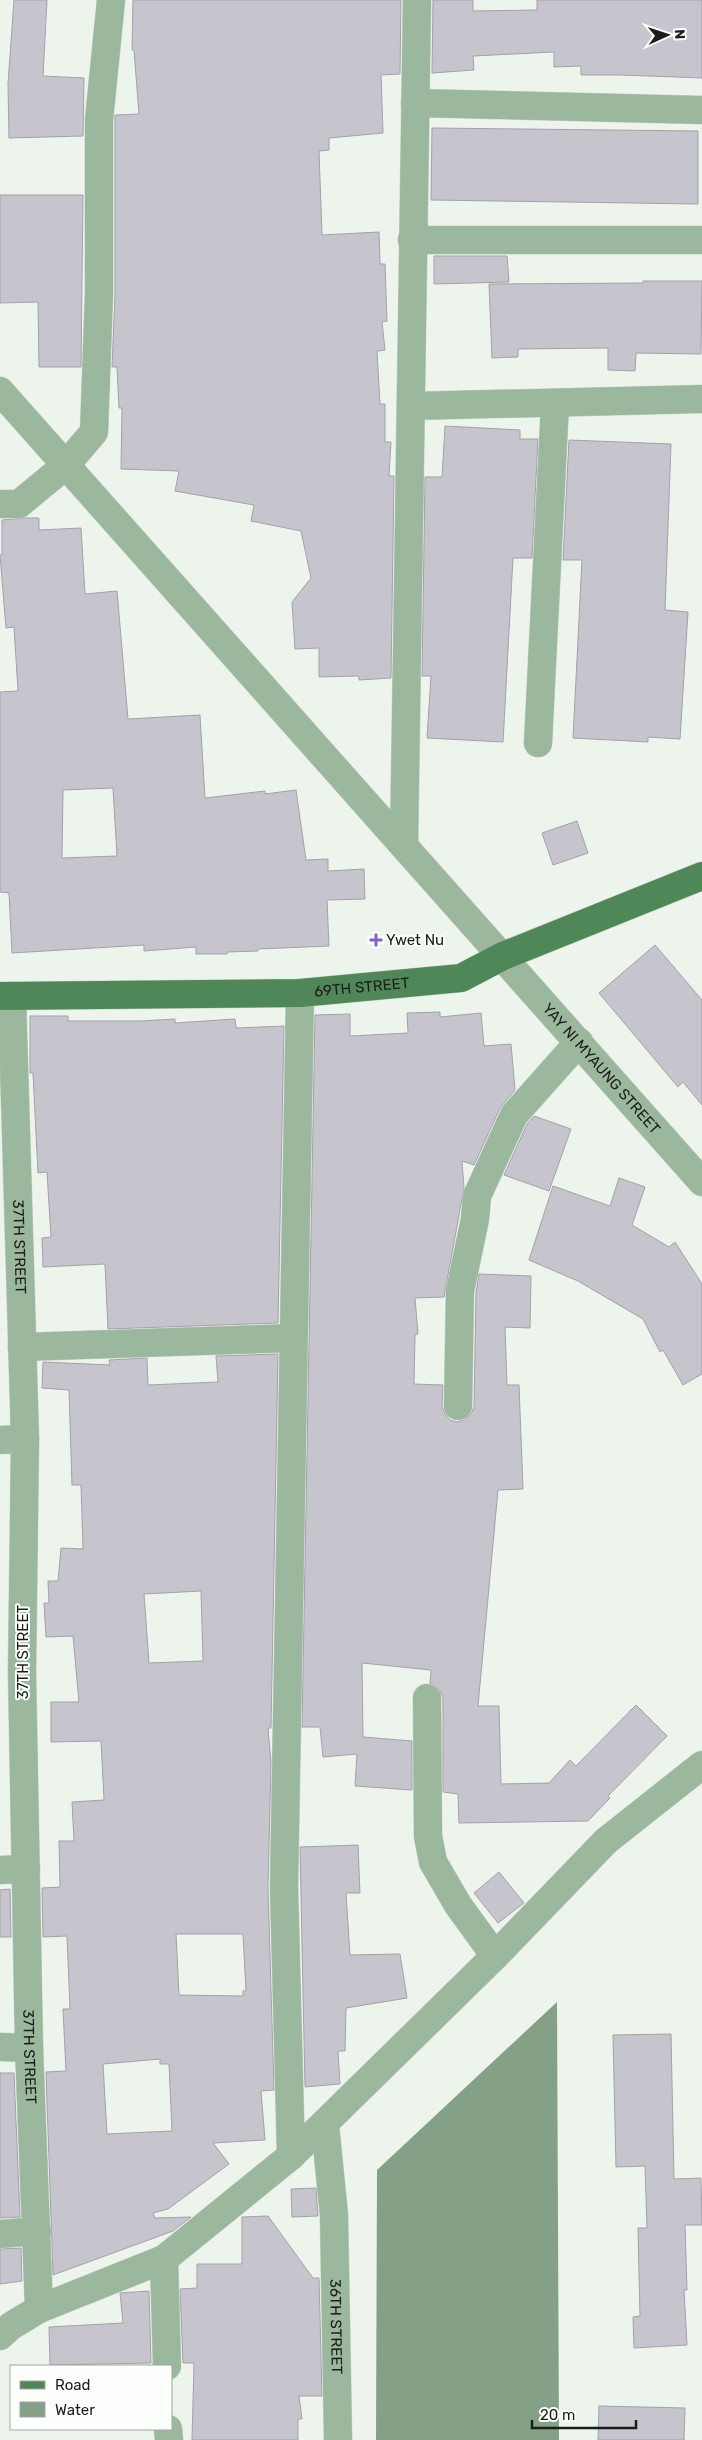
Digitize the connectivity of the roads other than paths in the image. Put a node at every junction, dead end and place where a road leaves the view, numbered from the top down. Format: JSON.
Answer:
{"nodes":[{"id":1,"x":111,"y":0,"type":"edge"},
{"id":2,"x":417,"y":0,"type":"edge"},
{"id":3,"x":415,"y":103,"type":"junction"},
{"id":4,"x":702,"y":110,"type":"edge"},
{"id":5,"x":412,"y":240,"type":"junction"},
{"id":6,"x":702,"y":240,"type":"edge"},
{"id":7,"x":0,"y":391,"type":"edge"},
{"id":8,"x":702,"y":399,"type":"edge"},
{"id":9,"x":555,"y":404,"type":"junction"},
{"id":10,"x":411,"y":406,"type":"junction"},
{"id":11,"x":65,"y":466,"type":"junction"},
{"id":12,"x":0,"y":504,"type":"edge"},
{"id":13,"x":538,"y":743,"type":"dead end"},
{"id":14,"x":404,"y":846,"type":"junction"},
{"id":15,"x":702,"y":876,"type":"edge"},
{"id":16,"x":503,"y":956,"type":"junction"},
{"id":17,"x":300,"y":993,"type":"junction"},
{"id":18,"x":6,"y":996,"type":"edge"},
{"id":19,"x":579,"y":1042,"type":"junction"},
{"id":20,"x":702,"y":1182,"type":"edge"},
{"id":21,"x":9,"y":1207,"type":"edge"},
{"id":22,"x":293,"y":1338,"type":"junction"},
{"id":23,"x":22,"y":1347,"type":"junction"},
{"id":24,"x":458,"y":1406,"type":"dead end"},
{"id":25,"x":12,"y":1439,"type":"edge"},
{"id":26,"x":11,"y":1673,"type":"edge"},
{"id":27,"x":427,"y":1698,"type":"dead end"},
{"id":28,"x":702,"y":1765,"type":"edge"},
{"id":29,"x":13,"y":1870,"type":"edge"},
{"id":30,"x":495,"y":1956,"type":"junction"},
{"id":31,"x":0,"y":2047,"type":"edge"},
{"id":32,"x":29,"y":2048,"type":"junction"},
{"id":33,"x":325,"y":2125,"type":"junction"},
{"id":34,"x":291,"y":2156,"type":"junction"},
{"id":35,"x":37,"y":2230,"type":"junction"},
{"id":36,"x":0,"y":2234,"type":"edge"},
{"id":37,"x":164,"y":2259,"type":"junction"},
{"id":38,"x":39,"y":2309,"type":"junction"},
{"id":39,"x":0,"y":2336,"type":"edge"},
{"id":40,"x":166,"y":2365,"type":"edge"},
{"id":41,"x":338,"y":2440,"type":"edge"}],
"edges":[{"from":1,"to":11,"type":"street"},
{"from":2,"to":3,"type":"street"},
{"from":3,"to":4,"type":"street"},
{"from":3,"to":5,"type":"street"},
{"from":5,"to":6,"type":"street"},
{"from":5,"to":10,"type":"street"},
{"from":7,"to":11,"type":"street","name":"YAY NI MYAUNG STREET"},
{"from":8,"to":9,"type":"street"},
{"from":9,"to":10,"type":"street"},
{"from":9,"to":13,"type":"street"},
{"from":10,"to":14,"type":"street"},
{"from":11,"to":12,"type":"street"},
{"from":11,"to":14,"type":"street","name":"YAY NI MYAUNG STREET"},
{"from":14,"to":16,"type":"street","name":"YAY NI MYAUNG STREET"},
{"from":15,"to":16,"type":"main road","name":"69TH STREET"},
{"from":16,"to":17,"type":"main road","name":"69TH STREET"},
{"from":16,"to":19,"type":"street","name":"YAY NI MYAUNG STREET"},
{"from":17,"to":18,"type":"main road","name":"69TH STREET"},
{"from":17,"to":22,"type":"street"},
{"from":18,"to":21,"type":"street","name":"37TH STREET"},
{"from":19,"to":20,"type":"street","name":"YAY NI MYAUNG STREET"},
{"from":19,"to":24,"type":"street"},
{"from":21,"to":23,"type":"street","name":"37TH STREET"},
{"from":22,"to":23,"type":"street"},
{"from":22,"to":34,"type":"street"},
{"from":23,"to":25,"type":"street","name":"37TH STREET"},
{"from":25,"to":26,"type":"street","name":"37TH STREET"},
{"from":26,"to":29,"type":"street","name":"37TH STREET"},
{"from":27,"to":30,"type":"street"},
{"from":28,"to":30,"type":"street"},
{"from":29,"to":32,"type":"street","name":"37TH STREET"},
{"from":30,"to":33,"type":"street"},
{"from":31,"to":32,"type":"street"},
{"from":32,"to":35,"type":"street","name":"37TH STREET"},
{"from":33,"to":34,"type":"street"},
{"from":33,"to":41,"type":"street","name":"36TH STREET"},
{"from":34,"to":37,"type":"street"},
{"from":35,"to":36,"type":"street"},
{"from":35,"to":38,"type":"street","name":"37TH STREET"},
{"from":37,"to":38,"type":"street"},
{"from":37,"to":40,"type":"street"},
{"from":38,"to":39,"type":"street"}]}
